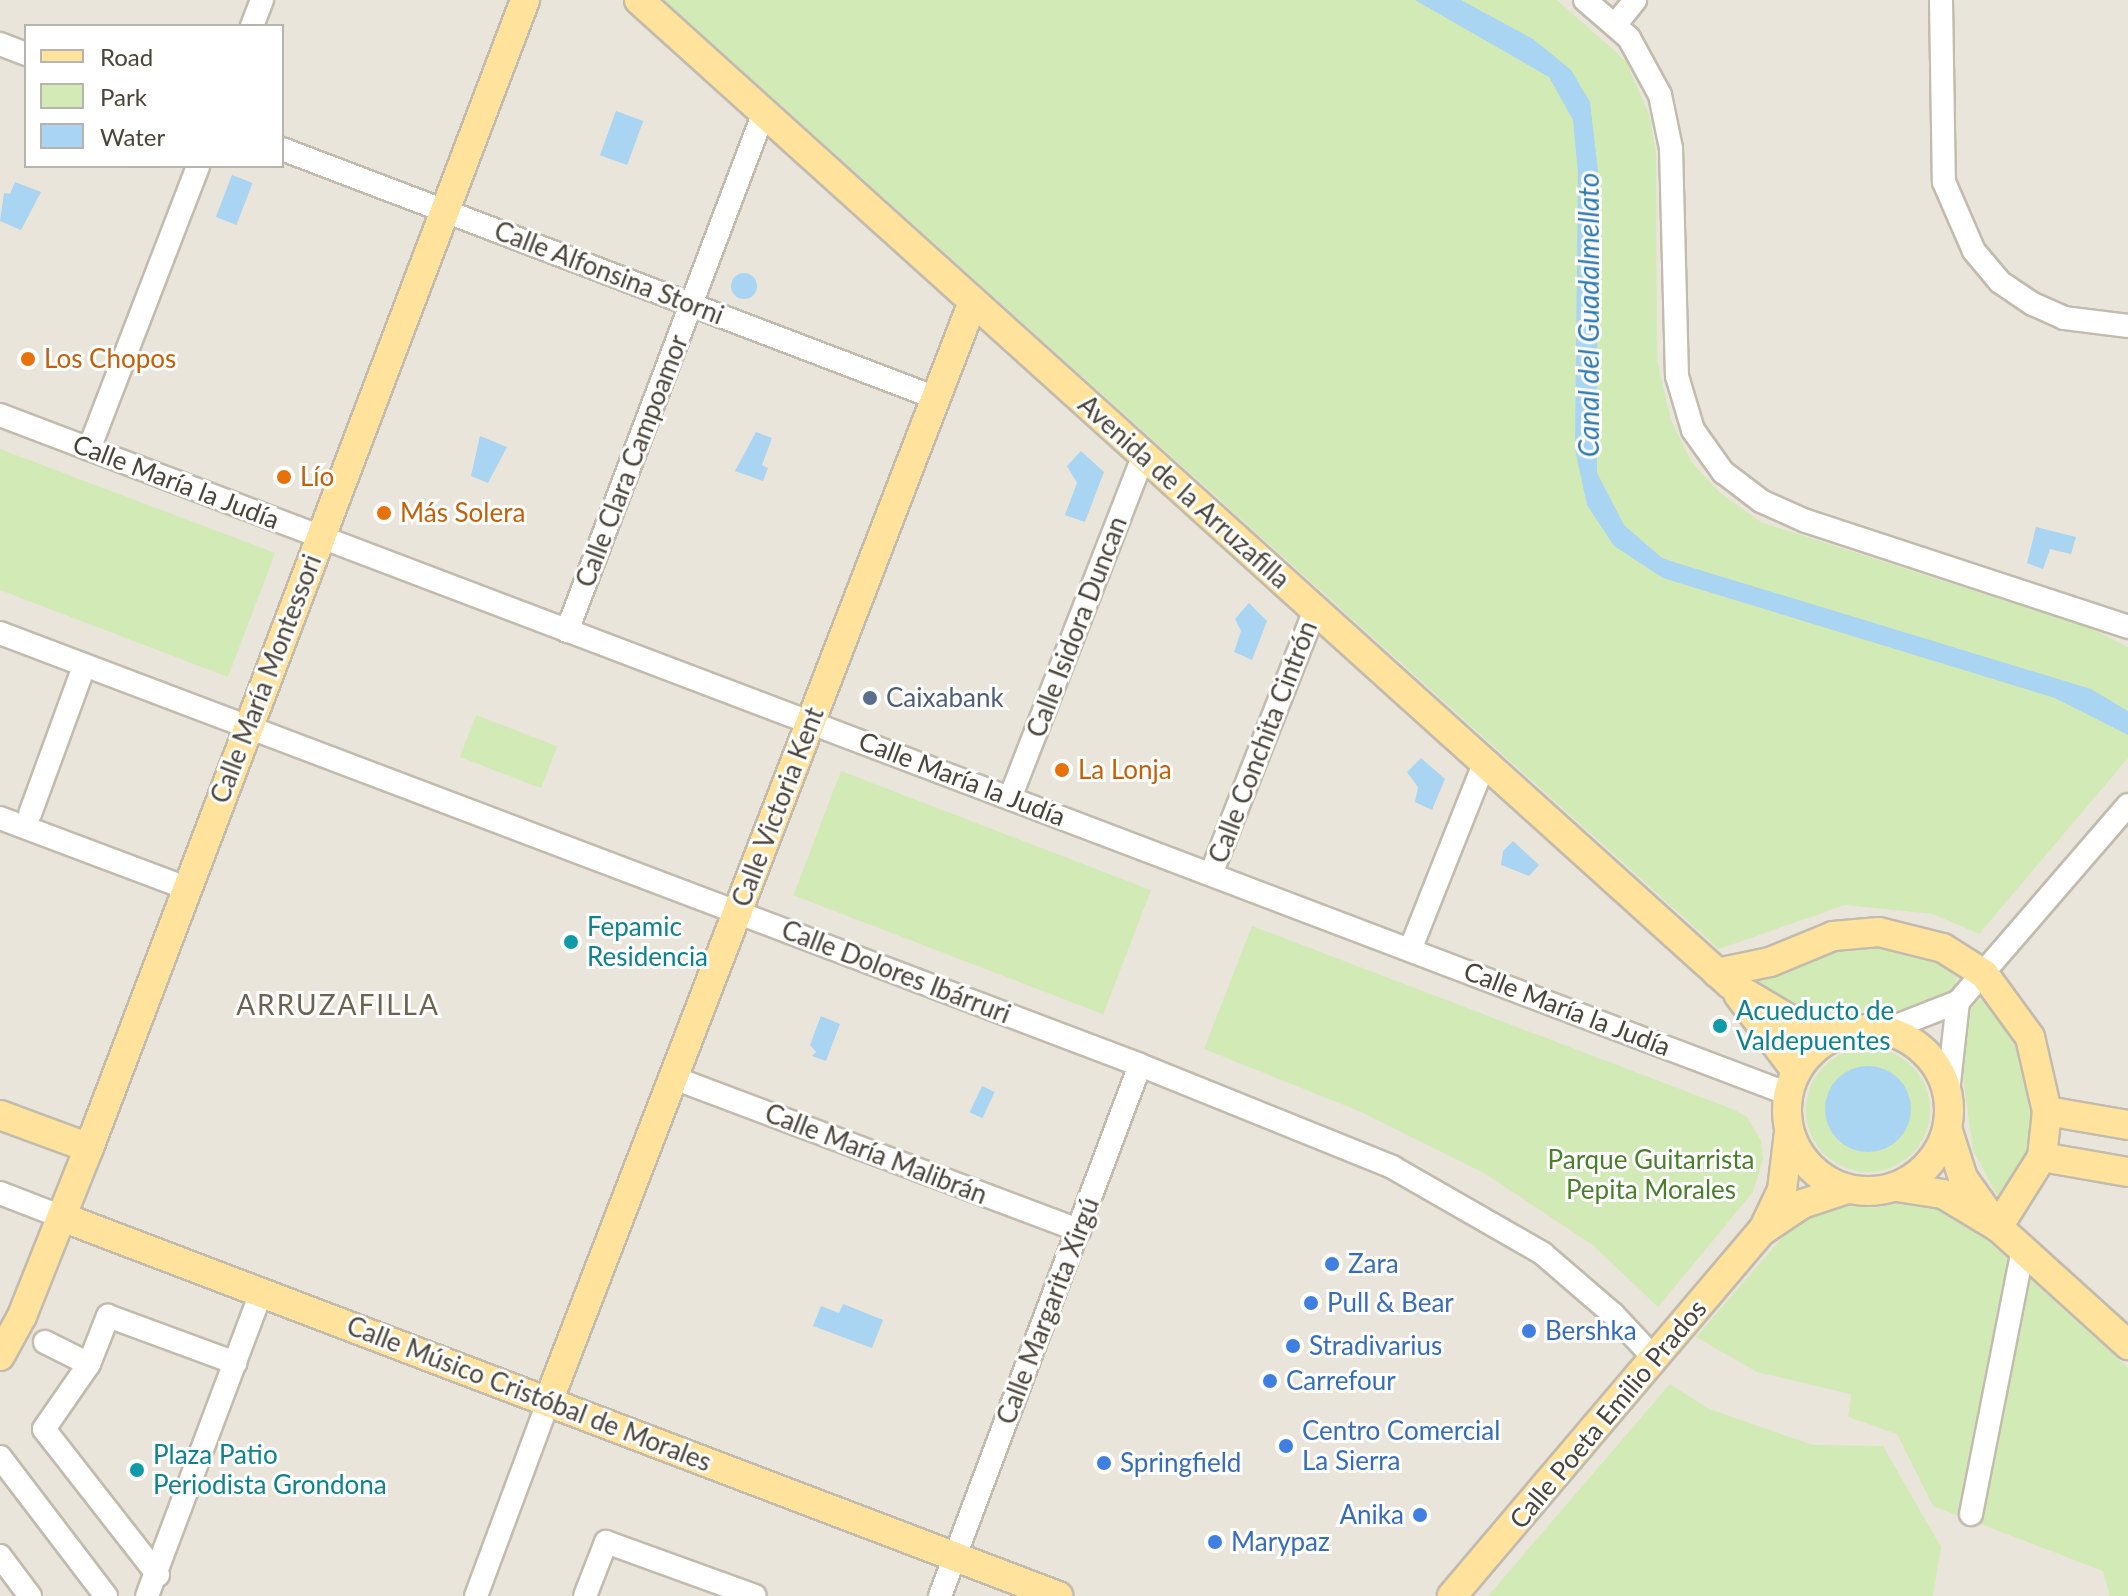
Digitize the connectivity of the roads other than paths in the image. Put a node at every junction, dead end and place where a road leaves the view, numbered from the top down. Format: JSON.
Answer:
{"nodes":[{"id":1,"x":262,"y":0,"type":"edge"},
{"id":2,"x":525,"y":0,"type":"edge"},
{"id":3,"x":639,"y":0,"type":"edge"},
{"id":4,"x":1585,"y":0,"type":"edge"},
{"id":5,"x":1635,"y":0,"type":"edge"},
{"id":6,"x":1941,"y":0,"type":"edge"},
{"id":7,"x":253,"y":24,"type":"edge"},
{"id":8,"x":1615,"y":25,"type":"junction"},
{"id":9,"x":0,"y":44,"type":"edge"},
{"id":10,"x":24,"y":53,"type":"edge"},
{"id":11,"x":764,"y":112,"type":"junction"},
{"id":12,"x":284,"y":150,"type":"edge"},
{"id":13,"x":197,"y":168,"type":"edge"},
{"id":14,"x":443,"y":211,"type":"junction"},
{"id":15,"x":973,"y":302,"type":"junction"},
{"id":16,"x":692,"y":304,"type":"junction"},
{"id":17,"x":2128,"y":326,"type":"edge"},
{"id":18,"x":936,"y":398,"type":"junction"},
{"id":19,"x":0,"y":415,"type":"edge"},
{"id":20,"x":89,"y":449,"type":"junction"},
{"id":21,"x":1144,"y":455,"type":"junction"},
{"id":22,"x":320,"y":537,"type":"junction"},
{"id":23,"x":1315,"y":610,"type":"junction"},
{"id":24,"x":2128,"y":627,"type":"edge"},
{"id":25,"x":567,"y":631,"type":"junction"},
{"id":26,"x":0,"y":633,"type":"edge"},
{"id":27,"x":80,"y":677,"type":"dead end"},
{"id":28,"x":810,"y":723,"type":"junction"},
{"id":29,"x":248,"y":727,"type":"junction"},
{"id":30,"x":1485,"y":762,"type":"junction"},
{"id":31,"x":1010,"y":798,"type":"junction"},
{"id":32,"x":2128,"y":805,"type":"edge"},
{"id":33,"x":30,"y":814,"type":"dead end"},
{"id":34,"x":0,"y":818,"type":"edge"},
{"id":35,"x":1211,"y":874,"type":"junction"},
{"id":36,"x":186,"y":888,"type":"junction"},
{"id":37,"x":738,"y":911,"type":"junction"},
{"id":38,"x":1410,"y":950,"type":"junction"},
{"id":39,"x":1984,"y":974,"type":"junction"},
{"id":40,"x":1724,"y":978,"type":"junction"},
{"id":41,"x":1958,"y":1002,"type":"junction"},
{"id":42,"x":1886,"y":1030,"type":"junction"},
{"id":43,"x":1838,"y":1034,"type":"junction"},
{"id":44,"x":1140,"y":1065,"type":"junction"},
{"id":45,"x":674,"y":1078,"type":"junction"},
{"id":46,"x":1792,"y":1083,"type":"junction"},
{"id":47,"x":1948,"y":1092,"type":"junction"},
{"id":48,"x":2047,"y":1111,"type":"junction"},
{"id":49,"x":0,"y":1115,"type":"edge"},
{"id":50,"x":2128,"y":1125,"type":"edge"},
{"id":51,"x":1789,"y":1131,"type":"junction"},
{"id":52,"x":1948,"y":1131,"type":"junction"},
{"id":53,"x":89,"y":1148,"type":"junction"},
{"id":54,"x":2042,"y":1157,"type":"junction"},
{"id":55,"x":2128,"y":1172,"type":"edge"},
{"id":56,"x":1897,"y":1187,"type":"junction"},
{"id":57,"x":1847,"y":1189,"type":"junction"},
{"id":58,"x":0,"y":1193,"type":"edge"},
{"id":59,"x":62,"y":1217,"type":"junction"},
{"id":60,"x":1998,"y":1227,"type":"junction"},
{"id":61,"x":1079,"y":1230,"type":"junction"},
{"id":62,"x":1762,"y":1231,"type":"junction"},
{"id":63,"x":2023,"y":1249,"type":"junction"},
{"id":64,"x":261,"y":1292,"type":"junction"},
{"id":65,"x":45,"y":1342,"type":"dead end"},
{"id":66,"x":2128,"y":1345,"type":"edge"},
{"id":67,"x":0,"y":1356,"type":"edge"},
{"id":68,"x":1655,"y":1359,"type":"junction"},
{"id":69,"x":236,"y":1363,"type":"junction"},
{"id":70,"x":89,"y":1364,"type":"junction"},
{"id":71,"x":548,"y":1402,"type":"junction"},
{"id":72,"x":0,"y":1457,"type":"edge"},
{"id":73,"x":1971,"y":1514,"type":"dead end"},
{"id":74,"x":0,"y":1556,"type":"edge"},
{"id":75,"x":954,"y":1556,"type":"junction"},
{"id":76,"x":158,"y":1575,"type":"junction"},
{"id":77,"x":30,"y":1596,"type":"edge"},
{"id":78,"x":106,"y":1596,"type":"edge"},
{"id":79,"x":147,"y":1596,"type":"edge"},
{"id":80,"x":476,"y":1596,"type":"edge"},
{"id":81,"x":585,"y":1596,"type":"edge"},
{"id":82,"x":755,"y":1596,"type":"edge"},
{"id":83,"x":940,"y":1596,"type":"edge"},
{"id":84,"x":1058,"y":1596,"type":"edge"},
{"id":85,"x":1452,"y":1596,"type":"edge"}],
"edges":[{"from":1,"to":7,"type":"street"},
{"from":2,"to":14,"type":"main road","name":"Calle María Montessori"},
{"from":3,"to":11,"type":"main road","name":"Avenida de la Arruzafilla"},
{"from":4,"to":8,"type":"street"},
{"from":5,"to":8,"type":"street"},
{"from":6,"to":17,"type":"street"},
{"from":8,"to":24,"type":"street"},
{"from":9,"to":10,"type":"street"},
{"from":11,"to":15,"type":"main road","name":"Avenida de la Arruzafilla"},
{"from":11,"to":16,"type":"street","name":"Calle Clara Campoamor"},
{"from":12,"to":14,"type":"street","name":"Calle Alfonsina Storni"},
{"from":13,"to":20,"type":"street"},
{"from":14,"to":16,"type":"street","name":"Calle Alfonsina Storni"},
{"from":14,"to":22,"type":"main road","name":"Calle María Montessori"},
{"from":15,"to":18,"type":"main road","name":"Calle Victoria Kent"},
{"from":15,"to":21,"type":"main road","name":"Avenida de la Arruzafilla"},
{"from":16,"to":18,"type":"street","name":"Calle Alfonsina Storni"},
{"from":16,"to":25,"type":"street","name":"Calle Clara Campoamor"},
{"from":18,"to":28,"type":"main road","name":"Calle Victoria Kent"},
{"from":19,"to":20,"type":"street","name":"Calle María la Judía"},
{"from":20,"to":22,"type":"street","name":"Calle María la Judía"},
{"from":21,"to":23,"type":"main road","name":"Avenida de la Arruzafilla"},
{"from":21,"to":31,"type":"street","name":"Calle Isidora Duncan"},
{"from":22,"to":25,"type":"street","name":"Calle María la Judía"},
{"from":22,"to":29,"type":"main road","name":"Calle María Montessori"},
{"from":23,"to":30,"type":"main road","name":"Avenida de la Arruzafilla"},
{"from":23,"to":35,"type":"street","name":"Calle Conchita Cintrón"},
{"from":25,"to":28,"type":"street","name":"Calle María la Judía"},
{"from":26,"to":29,"type":"street","name":"Calle Dolores Ibárruri"},
{"from":27,"to":33,"type":"street"},
{"from":28,"to":31,"type":"street","name":"Calle María la Judía"},
{"from":28,"to":37,"type":"main road","name":"Calle Victoria Kent"},
{"from":29,"to":36,"type":"main road","name":"Calle María Montessori"},
{"from":29,"to":37,"type":"street","name":"Calle Dolores Ibárruri"},
{"from":30,"to":38,"type":"street"},
{"from":30,"to":40,"type":"main road","name":"Avenida de la Arruzafilla"},
{"from":31,"to":35,"type":"street","name":"Calle María la Judía"},
{"from":32,"to":39,"type":"street"},
{"from":34,"to":36,"type":"street"},
{"from":35,"to":38,"type":"street","name":"Calle María la Judía"},
{"from":36,"to":53,"type":"main road","name":"Calle María Montessori"},
{"from":37,"to":44,"type":"street","name":"Calle Dolores Ibárruri"},
{"from":37,"to":45,"type":"main road","name":"Calle Victoria Kent"},
{"from":38,"to":46,"type":"street","name":"Calle María la Judía"},
{"from":39,"to":40,"type":"main road"},
{"from":39,"to":41,"type":"street"},
{"from":39,"to":48,"type":"main road"},
{"from":40,"to":43,"type":"main road","name":"Avenida de la Arruzafilla"},
{"from":40,"to":46,"type":"main road","name":"Avenida de la Arruzafilla"},
{"from":41,"to":42,"type":"street"},
{"from":41,"to":47,"type":"street"},
{"from":42,"to":43,"type":"main road"},
{"from":42,"to":47,"type":"main road"},
{"from":43,"to":46,"type":"main road"},
{"from":44,"to":61,"type":"street","name":"Calle Margarita Xirgú"},
{"from":44,"to":68,"type":"street","name":"Calle Dolores Ibárruri"},
{"from":45,"to":61,"type":"street","name":"Calle María Malibrán"},
{"from":45,"to":71,"type":"main road","name":"Calle Victoria Kent"},
{"from":46,"to":51,"type":"main road"},
{"from":47,"to":52,"type":"main road"},
{"from":48,"to":50,"type":"main road"},
{"from":48,"to":54,"type":"main road"},
{"from":49,"to":53,"type":"main road"},
{"from":51,"to":57,"type":"main road"},
{"from":51,"to":62,"type":"main road","name":"Calle Poeta Emilio Prados"},
{"from":52,"to":56,"type":"main road"},
{"from":52,"to":60,"type":"main road"},
{"from":53,"to":59,"type":"main road","name":"Calle María Montessori"},
{"from":54,"to":55,"type":"main road"},
{"from":54,"to":60,"type":"main road"},
{"from":56,"to":57,"type":"main road"},
{"from":56,"to":60,"type":"main road"},
{"from":57,"to":62,"type":"main road","name":"Calle Poeta Emilio Prados"},
{"from":58,"to":59,"type":"street","name":"Calle Músico Cristóbal de Morales"},
{"from":59,"to":64,"type":"main road","name":"Calle Músico Cristóbal de Morales"},
{"from":59,"to":67,"type":"main road","name":"Calle María Montessori"},
{"from":60,"to":63,"type":"main road"},
{"from":61,"to":75,"type":"street","name":"Calle Margarita Xirgú"},
{"from":62,"to":68,"type":"main road","name":"Calle Poeta Emilio Prados"},
{"from":63,"to":66,"type":"main road"},
{"from":63,"to":73,"type":"street"},
{"from":64,"to":69,"type":"street"},
{"from":64,"to":71,"type":"main road","name":"Calle Músico Cristóbal de Morales"},
{"from":65,"to":70,"type":"street"},
{"from":68,"to":85,"type":"main road","name":"Calle Poeta Emilio Prados"},
{"from":69,"to":70,"type":"street"},
{"from":69,"to":76,"type":"street"},
{"from":70,"to":76,"type":"street"},
{"from":71,"to":75,"type":"main road","name":"Calle Músico Cristóbal de Morales"},
{"from":71,"to":80,"type":"street"},
{"from":72,"to":78,"type":"street"},
{"from":74,"to":77,"type":"street"},
{"from":75,"to":83,"type":"street","name":"Calle Margarita Xirgú"},
{"from":75,"to":84,"type":"main road","name":"Calle Músico Cristóbal de Morales"},
{"from":76,"to":79,"type":"street"},
{"from":81,"to":82,"type":"street"}]}
